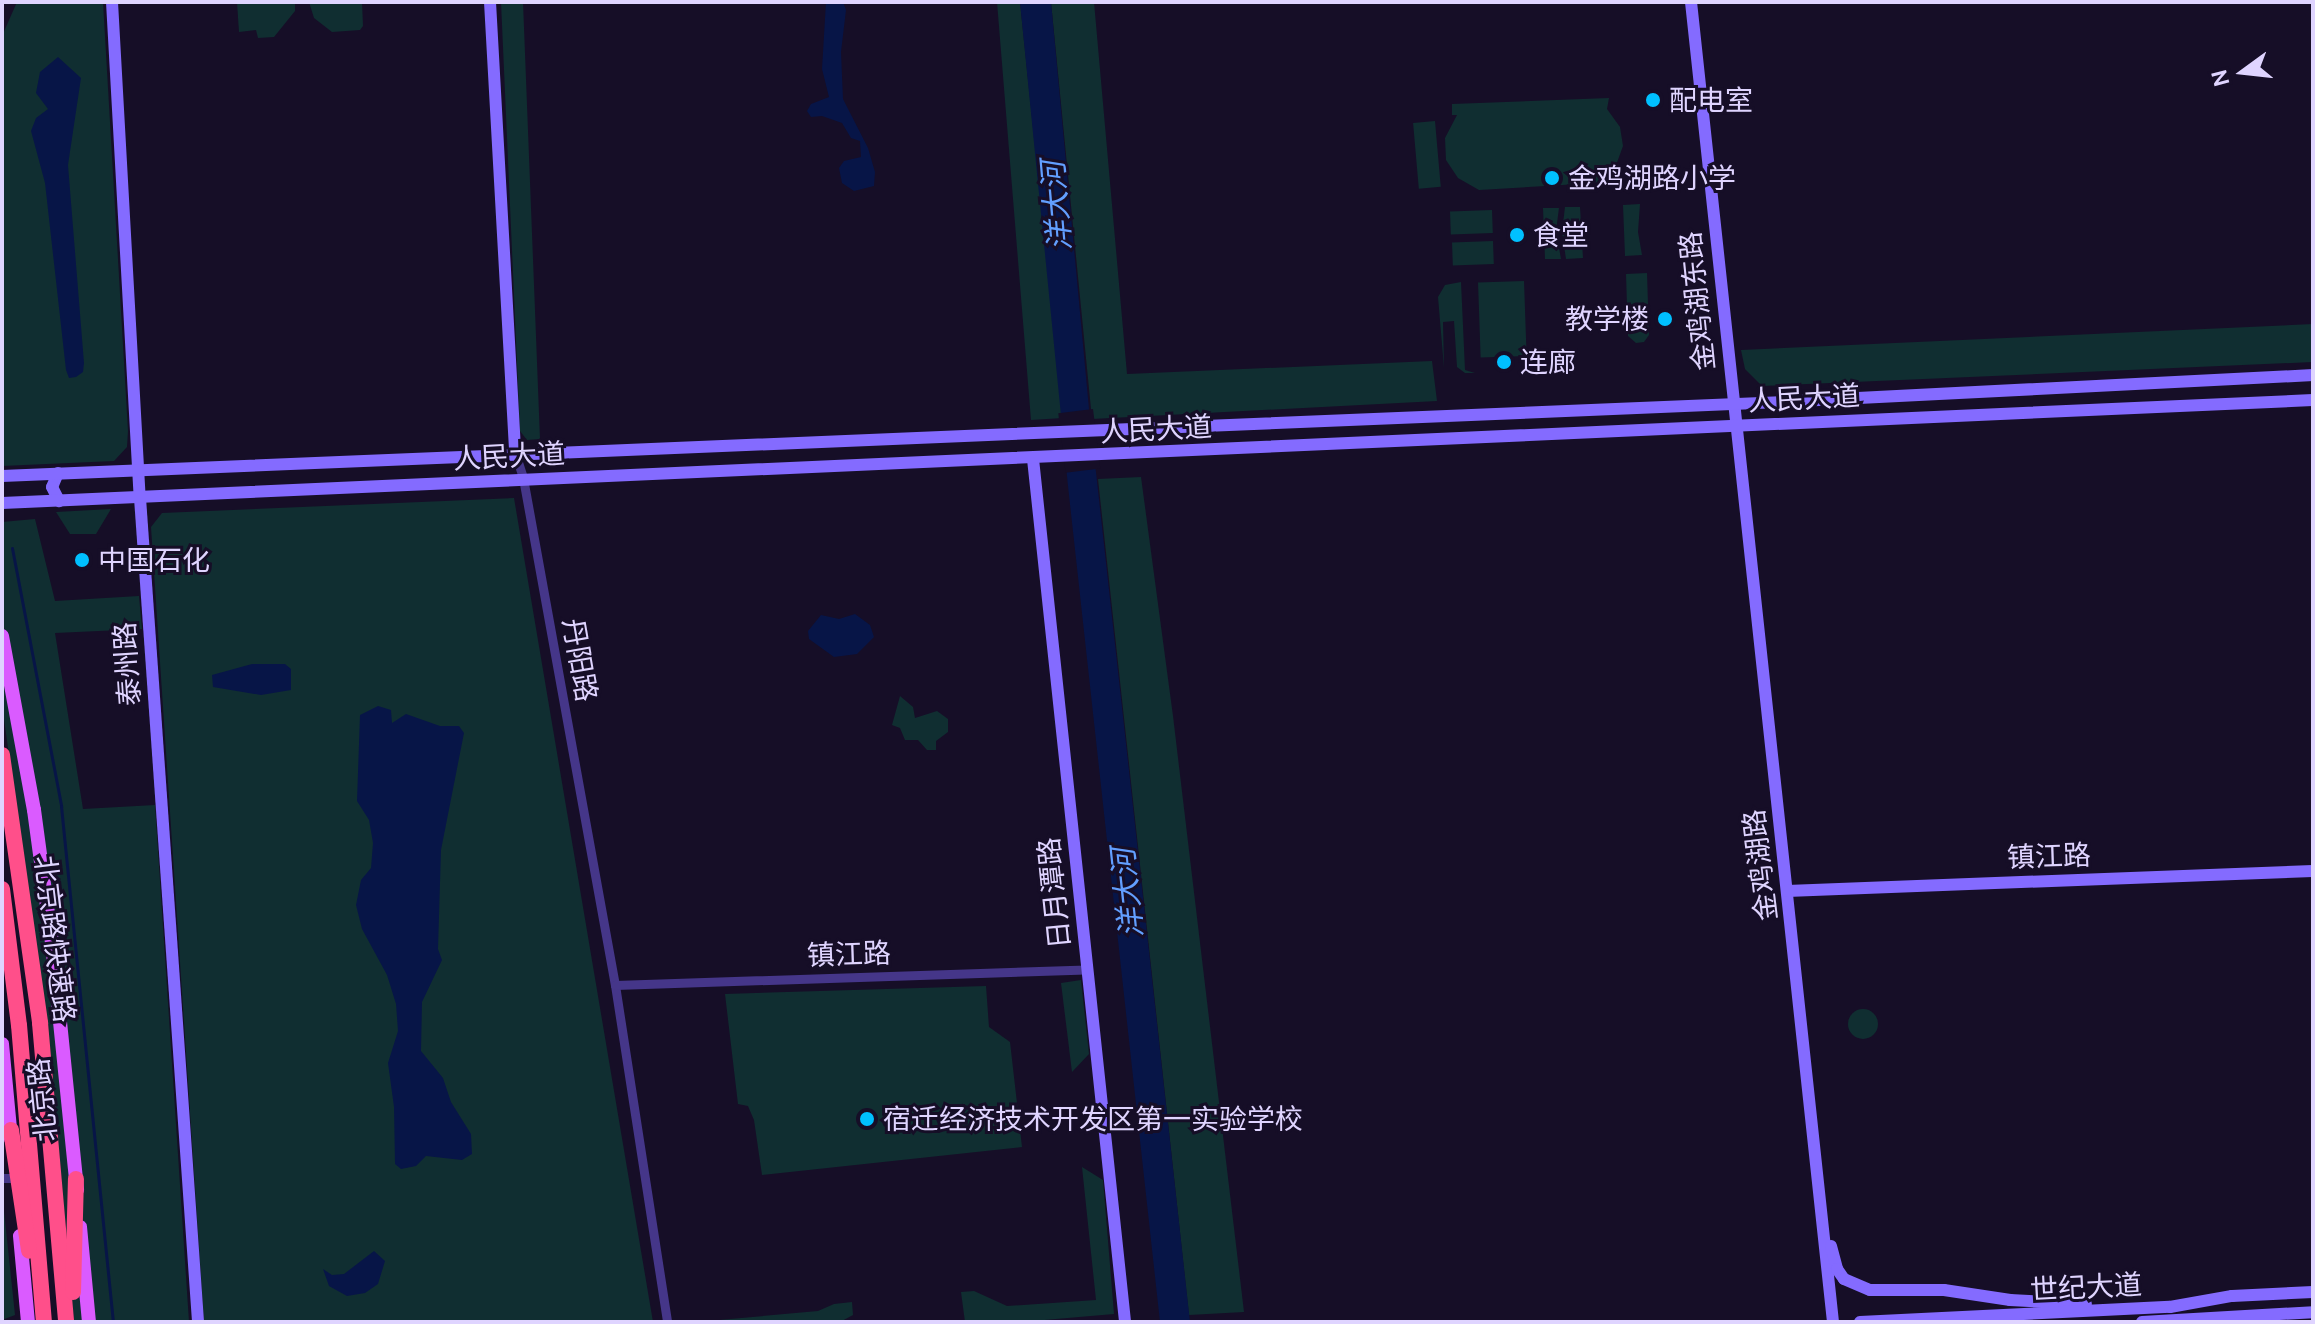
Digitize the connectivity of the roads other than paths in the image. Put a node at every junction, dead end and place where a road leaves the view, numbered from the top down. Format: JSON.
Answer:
{"nodes":[{"id":1,"x":112,"y":2,"type":"edge"},
{"id":2,"x":490,"y":2,"type":"edge"},
{"id":3,"x":1691,"y":2,"type":"edge"},
{"id":4,"x":2313,"y":375,"type":"edge"},
{"id":5,"x":1811,"y":400,"type":"junction"},
{"id":6,"x":2313,"y":400,"type":"edge"},
{"id":7,"x":1732,"y":403,"type":"junction"},
{"id":8,"x":1664,"y":406,"type":"junction"},
{"id":9,"x":1812,"y":422,"type":"junction"},
{"id":10,"x":1734,"y":425,"type":"junction"},
{"id":11,"x":1667,"y":428,"type":"junction"},
{"id":12,"x":602,"y":449,"type":"junction"},
{"id":13,"x":515,"y":453,"type":"junction"},
{"id":14,"x":1033,"y":459,"type":"junction"},
{"id":15,"x":139,"y":468,"type":"junction"},
{"id":16,"x":58,"y":473,"type":"junction"},
{"id":17,"x":2,"y":476,"type":"edge"},
{"id":18,"x":599,"y":476,"type":"junction"},
{"id":19,"x":523,"y":478,"type":"junction"},
{"id":20,"x":140,"y":498,"type":"junction"},
{"id":21,"x":59,"y":501,"type":"junction"},
{"id":22,"x":2,"y":503,"type":"edge"},
{"id":23,"x":2,"y":636,"type":"edge"},
{"id":24,"x":2,"y":755,"type":"edge"},
{"id":25,"x":2313,"y":871,"type":"edge"},
{"id":26,"x":2,"y":889,"type":"edge"},
{"id":27,"x":1787,"y":891,"type":"junction"},
{"id":28,"x":1086,"y":969,"type":"junction"},
{"id":29,"x":615,"y":985,"type":"junction"},
{"id":30,"x":2,"y":1044,"type":"edge"},
{"id":31,"x":11,"y":1130,"type":"junction"},
{"id":32,"x":8,"y":1178,"type":"edge"},
{"id":33,"x":76,"y":1179,"type":"junction"},
{"id":34,"x":1821,"y":1210,"type":"junction"},
{"id":35,"x":2313,"y":1292,"type":"edge"},
{"id":36,"x":2170,"y":1307,"type":"junction"},
{"id":37,"x":2313,"y":1312,"type":"edge"},
{"id":38,"x":28,"y":1322,"type":"edge"},
{"id":39,"x":42,"y":1322,"type":"edge"},
{"id":40,"x":69,"y":1322,"type":"edge"},
{"id":41,"x":89,"y":1322,"type":"edge"},
{"id":42,"x":198,"y":1322,"type":"edge"},
{"id":43,"x":667,"y":1322,"type":"edge"},
{"id":44,"x":1125,"y":1322,"type":"edge"},
{"id":45,"x":1833,"y":1322,"type":"edge"},
{"id":46,"x":1860,"y":1322,"type":"edge"},
{"id":47,"x":2142,"y":1322,"type":"edge"}],
"edges":[{"from":1,"to":15,"type":"street","name":"泰州路"},
{"from":2,"to":13,"type":"street","name":"丹阳路"},
{"from":3,"to":7,"type":"street","name":"金鸡湖东路"},
{"from":4,"to":5,"type":"street","name":"人民大道"},
{"from":5,"to":7,"type":"street","name":"人民大道"},
{"from":5,"to":9,"type":"street"},
{"from":6,"to":9,"type":"street","name":"人民大道"},
{"from":7,"to":8,"type":"street","name":"人民大道"},
{"from":7,"to":10,"type":"street","name":"金鸡湖路"},
{"from":8,"to":11,"type":"street"},
{"from":8,"to":12,"type":"street","name":"人民大道"},
{"from":9,"to":10,"type":"street","name":"人民大道"},
{"from":10,"to":11,"type":"street","name":"人民大道"},
{"from":10,"to":27,"type":"street","name":"金鸡湖路"},
{"from":11,"to":14,"type":"street","name":"人民大道"},
{"from":12,"to":13,"type":"street","name":"人民大道"},
{"from":12,"to":18,"type":"street"},
{"from":13,"to":15,"type":"street","name":"人民大道"},
{"from":13,"to":19,"type":"street","name":"丹阳路"},
{"from":14,"to":18,"type":"street","name":"人民大道"},
{"from":14,"to":28,"type":"street","name":"日月潭路"},
{"from":15,"to":16,"type":"street","name":"人民大道"},
{"from":15,"to":20,"type":"street","name":"泰州路"},
{"from":16,"to":17,"type":"street","name":"人民大道"},
{"from":16,"to":21,"type":"street"},
{"from":18,"to":19,"type":"street","name":"人民大道"},
{"from":19,"to":20,"type":"street","name":"人民大道"},
{"from":19,"to":29,"type":"street","name":"丹阳路"},
{"from":20,"to":21,"type":"street","name":"人民大道"},
{"from":20,"to":42,"type":"street","name":"泰州路"},
{"from":21,"to":22,"type":"street","name":"人民大道"},
{"from":23,"to":33,"type":"main road","name":"北京路"},
{"from":24,"to":40,"type":"highway","name":"北京路快速路"},
{"from":25,"to":27,"type":"street","name":"镇江路"},
{"from":26,"to":39,"type":"highway","name":"北京路快速路"},
{"from":27,"to":34,"type":"street","name":"金鸡湖路"},
{"from":28,"to":29,"type":"street","name":"镇江路"},
{"from":28,"to":44,"type":"street","name":"日月潭路"},
{"from":29,"to":43,"type":"street","name":"丹阳路"},
{"from":30,"to":31,"type":"main road","name":"北京路"},
{"from":31,"to":32,"type":"main road","name":"北京路"},
{"from":31,"to":39,"type":"highway"},
{"from":32,"to":38,"type":"main road","name":"北京路"},
{"from":33,"to":40,"type":"highway"},
{"from":33,"to":41,"type":"main road","name":"北京路"},
{"from":34,"to":36,"type":"street"},
{"from":34,"to":45,"type":"street","name":"金鸡湖路"},
{"from":35,"to":36,"type":"street","name":"世纪大道"},
{"from":36,"to":46,"type":"street","name":"世纪大道"},
{"from":37,"to":47,"type":"street","name":"世纪大道"}]}
